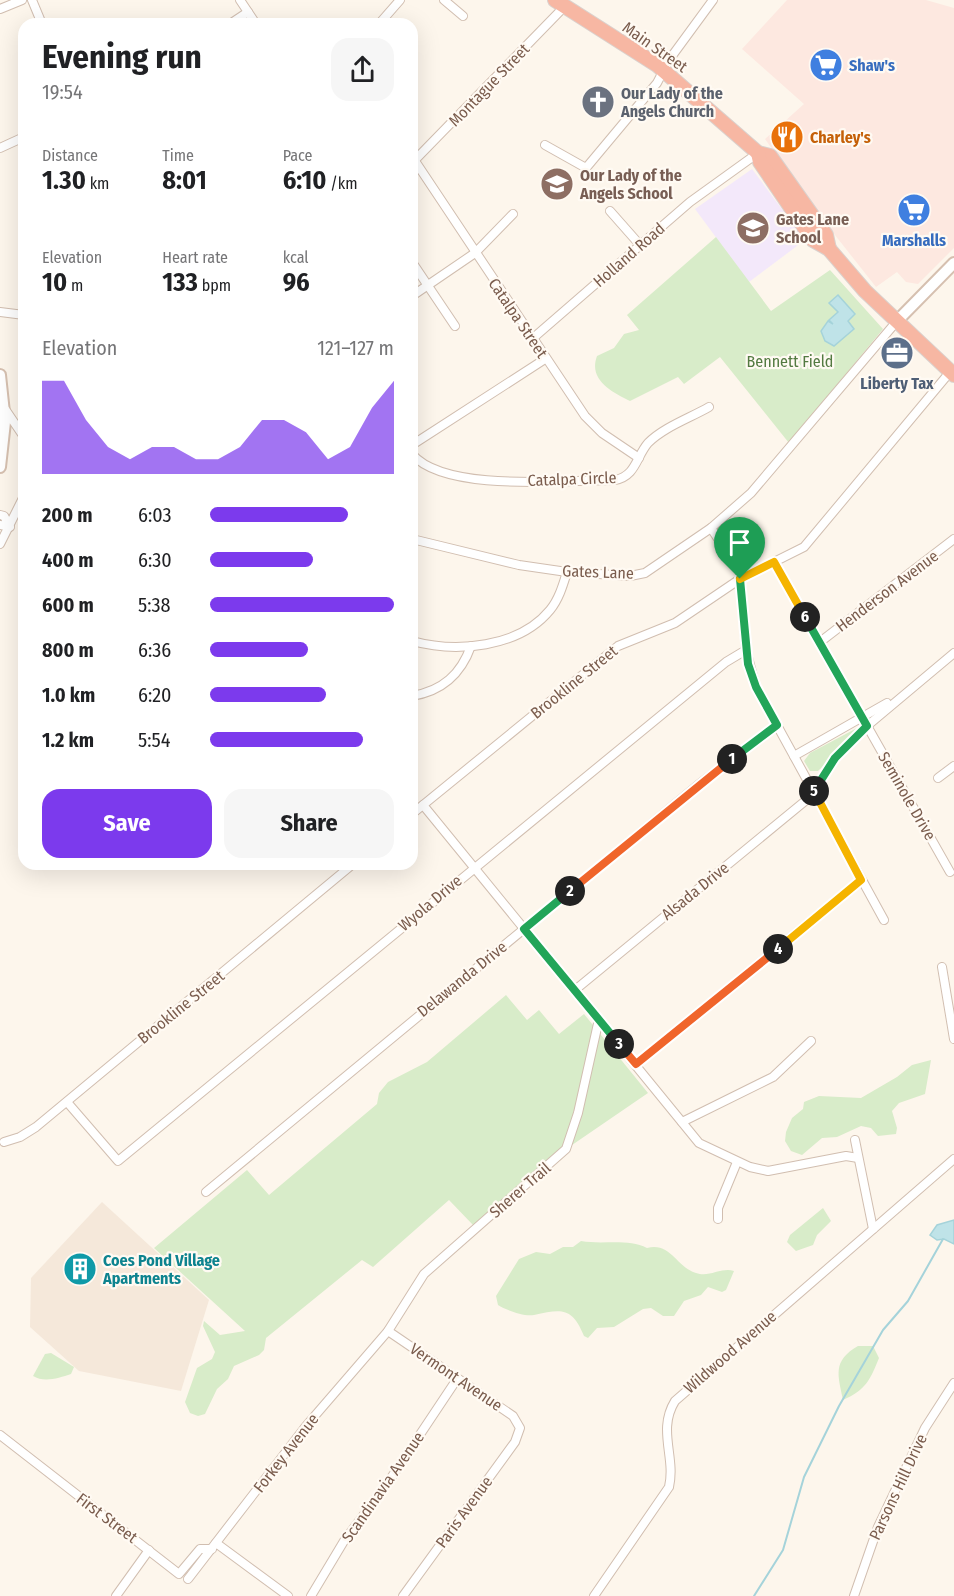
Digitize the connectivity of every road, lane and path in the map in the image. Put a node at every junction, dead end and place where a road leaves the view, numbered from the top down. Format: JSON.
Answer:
{"nodes":[{"id":1,"x":22,"y":0,"type":"edge"},
{"id":2,"x":32,"y":0,"type":"edge"},
{"id":3,"x":240,"y":0,"type":"edge"},
{"id":4,"x":400,"y":0,"type":"edge"},
{"id":5,"x":444,"y":0,"type":"edge"},
{"id":6,"x":713,"y":0,"type":"edge"},
{"id":7,"x":560,"y":3,"type":"edge"},
{"id":8,"x":0,"y":9,"type":"edge"},
{"id":9,"x":248,"y":12,"type":"junction"},
{"id":10,"x":463,"y":16,"type":"dead end"},
{"id":11,"x":40,"y":18,"type":"edge"},
{"id":12,"x":239,"y":18,"type":"edge"},
{"id":13,"x":252,"y":18,"type":"edge"},
{"id":14,"x":384,"y":18,"type":"edge"},
{"id":15,"x":663,"y":71,"type":"junction"},
{"id":16,"x":18,"y":140,"type":"edge"},
{"id":17,"x":545,"y":145,"type":"dead end"},
{"id":18,"x":0,"y":147,"type":"edge"},
{"id":19,"x":758,"y":153,"type":"junction"},
{"id":20,"x":418,"y":158,"type":"edge"},
{"id":21,"x":418,"y":168,"type":"edge"},
{"id":22,"x":610,"y":211,"type":"dead end"},
{"id":23,"x":513,"y":214,"type":"dead end"},
{"id":24,"x":640,"y":245,"type":"junction"},
{"id":25,"x":475,"y":253,"type":"junction"},
{"id":26,"x":954,"y":263,"type":"edge"},
{"id":27,"x":418,"y":271,"type":"edge"},
{"id":28,"x":428,"y":285,"type":"junction"},
{"id":29,"x":418,"y":292,"type":"edge"},
{"id":30,"x":0,"y":312,"type":"edge"},
{"id":31,"x":18,"y":314,"type":"edge"},
{"id":32,"x":897,"y":321,"type":"junction"},
{"id":33,"x":455,"y":326,"type":"dead end"},
{"id":34,"x":532,"y":339,"type":"junction"},
{"id":35,"x":545,"y":358,"type":"junction"},
{"id":36,"x":952,"y":373,"type":"edge"},
{"id":37,"x":0,"y":375,"type":"edge"},
{"id":38,"x":710,"y":407,"type":"dead end"},
{"id":39,"x":4,"y":409,"type":"junction"},
{"id":40,"x":18,"y":429,"type":"edge"},
{"id":41,"x":418,"y":441,"type":"edge"},
{"id":42,"x":418,"y":458,"type":"edge"},
{"id":43,"x":639,"y":458,"type":"junction"},
{"id":44,"x":0,"y":466,"type":"edge"},
{"id":45,"x":18,"y":509,"type":"edge"},
{"id":46,"x":0,"y":515,"type":"edge"},
{"id":47,"x":0,"y":525,"type":"edge"},
{"id":48,"x":10,"y":527,"type":"junction"},
{"id":49,"x":711,"y":528,"type":"junction"},
{"id":50,"x":418,"y":540,"type":"edge"},
{"id":51,"x":954,"y":540,"type":"edge"},
{"id":52,"x":0,"y":544,"type":"edge"},
{"id":53,"x":774,"y":562,"type":"junction"},
{"id":54,"x":567,"y":572,"type":"junction"},
{"id":55,"x":740,"y":579,"type":"junction"},
{"id":56,"x":418,"y":641,"type":"edge"},
{"id":57,"x":820,"y":642,"type":"junction"},
{"id":58,"x":471,"y":646,"type":"junction"},
{"id":59,"x":746,"y":650,"type":"junction"},
{"id":60,"x":954,"y":653,"type":"edge"},
{"id":61,"x":906,"y":691,"type":"junction"},
{"id":62,"x":418,"y":694,"type":"edge"},
{"id":63,"x":862,"y":718,"type":"junction"},
{"id":64,"x":777,"y":725,"type":"junction"},
{"id":65,"x":867,"y":726,"type":"junction"},
{"id":66,"x":794,"y":756,"type":"junction"},
{"id":67,"x":954,"y":766,"type":"edge"},
{"id":68,"x":938,"y":778,"type":"dead end"},
{"id":69,"x":814,"y":792,"type":"junction"},
{"id":70,"x":423,"y":805,"type":"junction"},
{"id":71,"x":418,"y":809,"type":"edge"},
{"id":72,"x":474,"y":866,"type":"junction"},
{"id":73,"x":346,"y":870,"type":"edge"},
{"id":74,"x":951,"y":872,"type":"dead end"},
{"id":75,"x":861,"y":880,"type":"junction"},
{"id":76,"x":884,"y":920,"type":"dead end"},
{"id":77,"x":524,"y":929,"type":"junction"},
{"id":78,"x":942,"y":967,"type":"dead end"},
{"id":79,"x":575,"y":990,"type":"junction"},
{"id":80,"x":599,"y":1020,"type":"junction"},
{"id":81,"x":954,"y":1039,"type":"edge"},
{"id":82,"x":811,"y":1041,"type":"dead end"},
{"id":83,"x":636,"y":1064,"type":"junction"},
{"id":84,"x":67,"y":1102,"type":"junction"},
{"id":85,"x":682,"y":1122,"type":"junction"},
{"id":86,"x":855,"y":1140,"type":"dead end"},
{"id":87,"x":4,"y":1142,"type":"dead end"},
{"id":88,"x":858,"y":1158,"type":"junction"},
{"id":89,"x":954,"y":1159,"type":"edge"},
{"id":90,"x":737,"y":1161,"type":"junction"},
{"id":91,"x":206,"y":1192,"type":"dead end"},
{"id":92,"x":718,"y":1219,"type":"dead end"},
{"id":93,"x":873,"y":1229,"type":"junction"},
{"id":94,"x":388,"y":1331,"type":"junction"},
{"id":95,"x":457,"y":1379,"type":"junction"},
{"id":96,"x":954,"y":1383,"type":"edge"},
{"id":97,"x":519,"y":1426,"type":"joint"},
{"id":98,"x":0,"y":1435,"type":"edge"},
{"id":99,"x":214,"y":1546,"type":"junction"},
{"id":100,"x":148,"y":1550,"type":"junction"},
{"id":101,"x":188,"y":1579,"type":"dead end"},
{"id":102,"x":116,"y":1596,"type":"edge"},
{"id":103,"x":288,"y":1596,"type":"edge"},
{"id":104,"x":310,"y":1596,"type":"edge"},
{"id":105,"x":403,"y":1596,"type":"edge"},
{"id":106,"x":594,"y":1596,"type":"edge"},
{"id":107,"x":854,"y":1596,"type":"edge"}],
"edges":[{"from":1,"to":8,"type":"street"},
{"from":2,"to":11,"type":"street"},
{"from":3,"to":9,"type":"street"},
{"from":4,"to":14,"type":"street"},
{"from":5,"to":10,"type":"street"},
{"from":6,"to":15,"type":"street"},
{"from":7,"to":15,"type":"highway","name":"Main Street"},
{"from":7,"to":20,"type":"street","name":"Montague Street"},
{"from":9,"to":12,"type":"street"},
{"from":9,"to":13,"type":"street"},
{"from":15,"to":17,"type":"street"},
{"from":15,"to":19,"type":"highway","name":"Main Street"},
{"from":16,"to":18,"type":"street"},
{"from":19,"to":24,"type":"street","name":"Holland Road"},
{"from":19,"to":32,"type":"highway","name":"Main Street"},
{"from":21,"to":25,"type":"street","name":"Catalpa Street"},
{"from":22,"to":24,"type":"street"},
{"from":23,"to":25,"type":"street"},
{"from":24,"to":34,"type":"street","name":"Holland Road"},
{"from":25,"to":28,"type":"street"},
{"from":25,"to":34,"type":"street","name":"Catalpa Street"},
{"from":26,"to":32,"type":"main road"},
{"from":27,"to":28,"type":"street"},
{"from":28,"to":29,"type":"street"},
{"from":28,"to":33,"type":"street"},
{"from":30,"to":31,"type":"street"},
{"from":32,"to":36,"type":"highway","name":"Main Street"},
{"from":32,"to":49,"type":"street","name":"Gates Lane"},
{"from":34,"to":35,"type":"street","name":"Catalpa Street"},
{"from":35,"to":41,"type":"street"},
{"from":35,"to":43,"type":"street","name":"Catalpa Street"},
{"from":36,"to":53,"type":"street","name":"Brookline Street"},
{"from":37,"to":39,"type":"main road"},
{"from":38,"to":43,"type":"street","name":"Catalpa Circle"},
{"from":39,"to":40,"type":"street"},
{"from":39,"to":44,"type":"main road"},
{"from":42,"to":43,"type":"street","name":"Catalpa Circle"},
{"from":45,"to":48,"type":"street"},
{"from":46,"to":48,"type":"street"},
{"from":47,"to":48,"type":"street"},
{"from":48,"to":52,"type":"street"},
{"from":49,"to":54,"type":"street","name":"Gates Lane"},
{"from":49,"to":55,"type":"street"},
{"from":50,"to":54,"type":"street","name":"Gates Lane"},
{"from":51,"to":57,"type":"street","name":"Henderson Avenue"},
{"from":53,"to":55,"type":"street","name":"Brookline Street"},
{"from":53,"to":57,"type":"street","name":"Seminole Drive"},
{"from":54,"to":58,"type":"street"},
{"from":55,"to":59,"type":"street"},
{"from":55,"to":70,"type":"street","name":"Brookline Street"},
{"from":56,"to":58,"type":"street"},
{"from":57,"to":63,"type":"street","name":"Seminole Drive"},
{"from":58,"to":62,"type":"street"},
{"from":59,"to":64,"type":"street"},
{"from":59,"to":72,"type":"street","name":"Wyola Drive"},
{"from":60,"to":61,"type":"street"},
{"from":61,"to":63,"type":"street"},
{"from":61,"to":65,"type":"street","name":"Alsada Drive"},
{"from":63,"to":65,"type":"street","name":"Seminole Drive"},
{"from":63,"to":66,"type":"street"},
{"from":64,"to":66,"type":"street"},
{"from":64,"to":77,"type":"street","name":"Delawanda Drive"},
{"from":65,"to":69,"type":"street","name":"Alsada Drive"},
{"from":65,"to":74,"type":"street","name":"Seminole Drive"},
{"from":66,"to":69,"type":"street"},
{"from":67,"to":68,"type":"street"},
{"from":69,"to":75,"type":"street"},
{"from":69,"to":79,"type":"street","name":"Alsada Drive"},
{"from":70,"to":71,"type":"street","name":"Brookline Street"},
{"from":70,"to":72,"type":"street"},
{"from":72,"to":77,"type":"street"},
{"from":72,"to":84,"type":"street","name":"Wyola Drive"},
{"from":73,"to":84,"type":"street","name":"Brookline Street"},
{"from":75,"to":76,"type":"street"},
{"from":75,"to":83,"type":"street"},
{"from":77,"to":79,"type":"street"},
{"from":77,"to":91,"type":"street","name":"Delawanda Drive"},
{"from":78,"to":81,"type":"street"},
{"from":79,"to":80,"type":"street"},
{"from":80,"to":83,"type":"street"},
{"from":80,"to":94,"type":"street","name":"Sherer Trail"},
{"from":82,"to":85,"type":"street"},
{"from":83,"to":85,"type":"street"},
{"from":84,"to":87,"type":"street","name":"Brookline Street"},
{"from":85,"to":90,"type":"street"},
{"from":86,"to":88,"type":"street"},
{"from":88,"to":90,"type":"street"},
{"from":88,"to":93,"type":"street"},
{"from":89,"to":93,"type":"street","name":"Wildwood Avenue"},
{"from":90,"to":92,"type":"street"},
{"from":93,"to":106,"type":"street","name":"Wildwood Avenue"},
{"from":94,"to":95,"type":"street","name":"Vermont Avenue"},
{"from":94,"to":99,"type":"street","name":"Forkey Avenue"},
{"from":95,"to":97,"type":"street","name":"Vermont Avenue"},
{"from":95,"to":104,"type":"street","name":"Scandinavia Avenue"},
{"from":96,"to":107,"type":"street","name":"Parsons Hill Drive"},
{"from":97,"to":105,"type":"street","name":"Paris Avenue"},
{"from":98,"to":100,"type":"street","name":"First Street"},
{"from":99,"to":100,"type":"street","name":"First Street"},
{"from":99,"to":101,"type":"street","name":"Forkey Avenue"},
{"from":99,"to":103,"type":"street"},
{"from":100,"to":102,"type":"street"}]}
